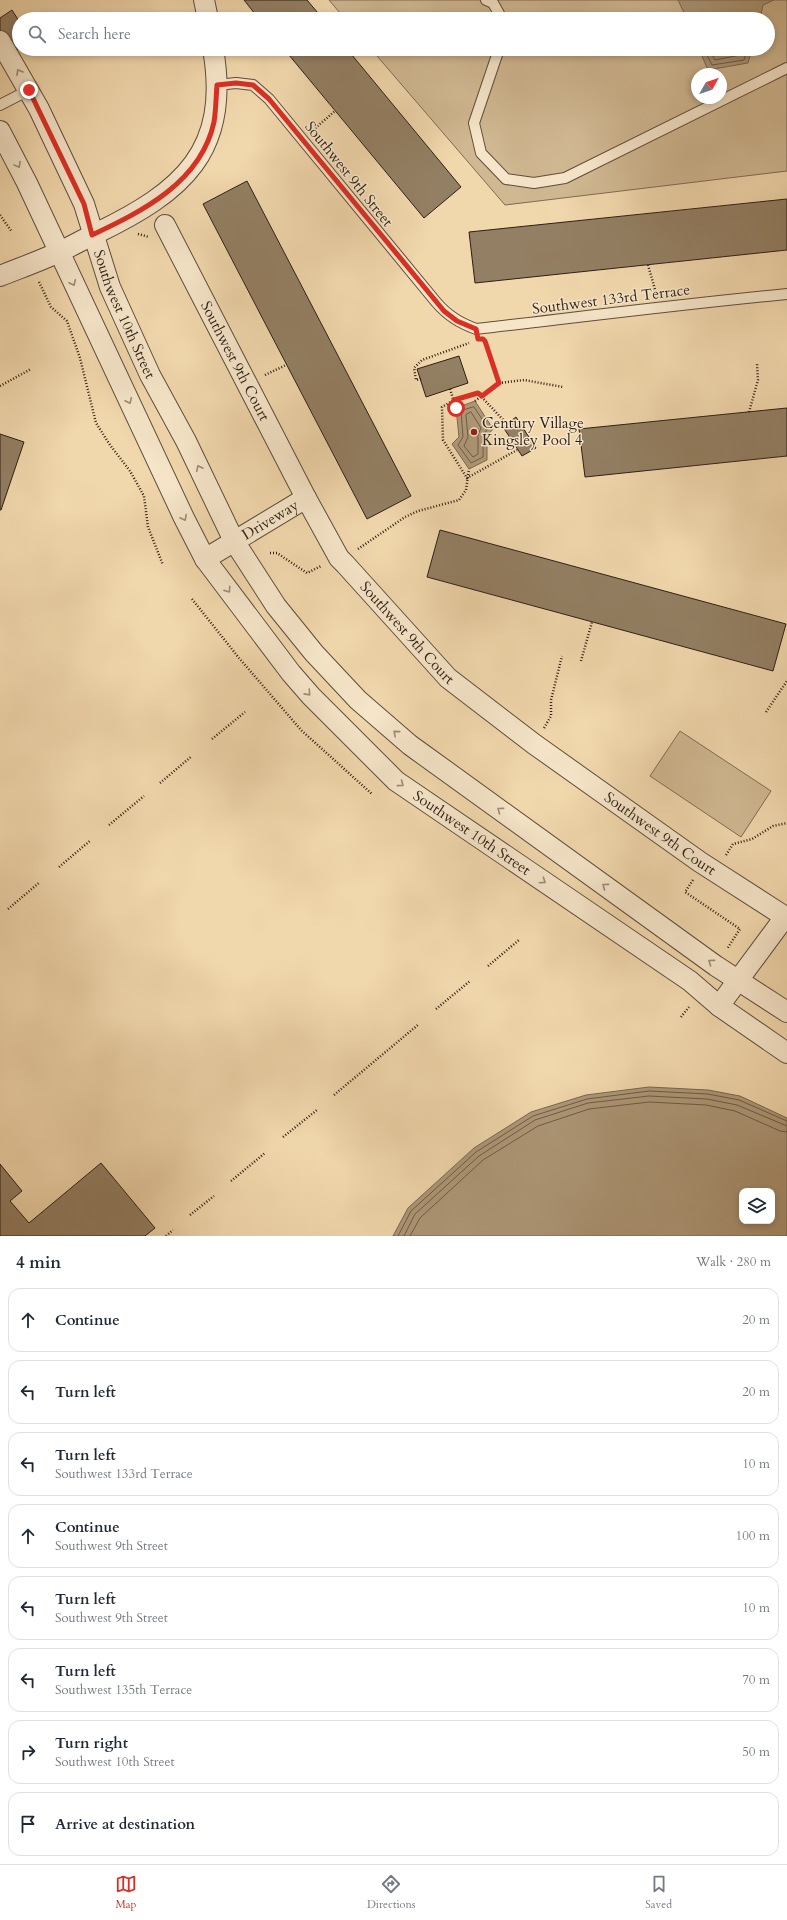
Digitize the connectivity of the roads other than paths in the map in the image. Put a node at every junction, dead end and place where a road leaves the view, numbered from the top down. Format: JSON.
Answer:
{"nodes":[{"id":1,"x":204,"y":0,"type":"edge"},
{"id":2,"x":486,"y":0,"type":"edge"},
{"id":3,"x":207,"y":12,"type":"edge"},
{"id":4,"x":498,"y":12,"type":"edge"},
{"id":5,"x":0,"y":41,"type":"edge"},
{"id":6,"x":214,"y":56,"type":"edge"},
{"id":7,"x":497,"y":56,"type":"edge"},
{"id":8,"x":787,"y":68,"type":"edge"},
{"id":9,"x":217,"y":85,"type":"junction"},
{"id":10,"x":29,"y":90,"type":"junction"},
{"id":11,"x":0,"y":105,"type":"edge"},
{"id":12,"x":0,"y":131,"type":"edge"},
{"id":13,"x":165,"y":225,"type":"dead end"},
{"id":14,"x":92,"y":235,"type":"junction"},
{"id":15,"x":59,"y":252,"type":"junction"},
{"id":16,"x":0,"y":276,"type":"edge"},
{"id":17,"x":787,"y":294,"type":"edge"},
{"id":18,"x":444,"y":311,"type":"joint"},
{"id":19,"x":306,"y":498,"type":"junction"},
{"id":20,"x":234,"y":541,"type":"junction"},
{"id":21,"x":205,"y":559,"type":"junction"},
{"id":22,"x":786,"y":917,"type":"edge"},
{"id":23,"x":737,"y":980,"type":"junction"},
{"id":24,"x":719,"y":1006,"type":"junction"},
{"id":25,"x":787,"y":1012,"type":"edge"},
{"id":26,"x":787,"y":1053,"type":"edge"}],
"edges":[{"from":1,"to":3,"type":"street"},
{"from":2,"to":4,"type":"lane"},
{"from":10,"to":5,"type":"street","name":"Southwest 10th Street","one_way":true},
{"from":6,"to":9,"type":"street"},
{"from":7,"to":8,"type":"lane"},
{"from":9,"to":14,"type":"street"},
{"from":9,"to":18,"type":"lane","name":"Southwest 9th Street"},
{"from":10,"to":11,"type":"lane"},
{"from":10,"to":14,"type":"street","name":"Southwest 10th Street"},
{"from":12,"to":15,"type":"street","name":"Southwest 10th Street","one_way":true},
{"from":13,"to":19,"type":"street","name":"Southwest 9th Court"},
{"from":14,"to":15,"type":"street"},
{"from":20,"to":14,"type":"street","name":"Southwest 10th Street","one_way":true},
{"from":15,"to":16,"type":"street"},
{"from":15,"to":21,"type":"street","name":"Southwest 10th Street","one_way":true},
{"from":17,"to":18,"type":"lane","name":"Southwest 133rd Terrace"},
{"from":19,"to":20,"type":"street","name":"Driveway"},
{"from":19,"to":22,"type":"street","name":"Southwest 9th Court"},
{"from":20,"to":21,"type":"street"},
{"from":23,"to":20,"type":"street","name":"Southwest 10th Street","one_way":true},
{"from":21,"to":24,"type":"street","name":"Southwest 10th Street","one_way":true},
{"from":22,"to":23,"type":"street"},
{"from":23,"to":24,"type":"street"},
{"from":23,"to":25,"type":"street","name":"Southwest 10th Street"},
{"from":24,"to":26,"type":"street","name":"Southwest 10th Street"}]}
